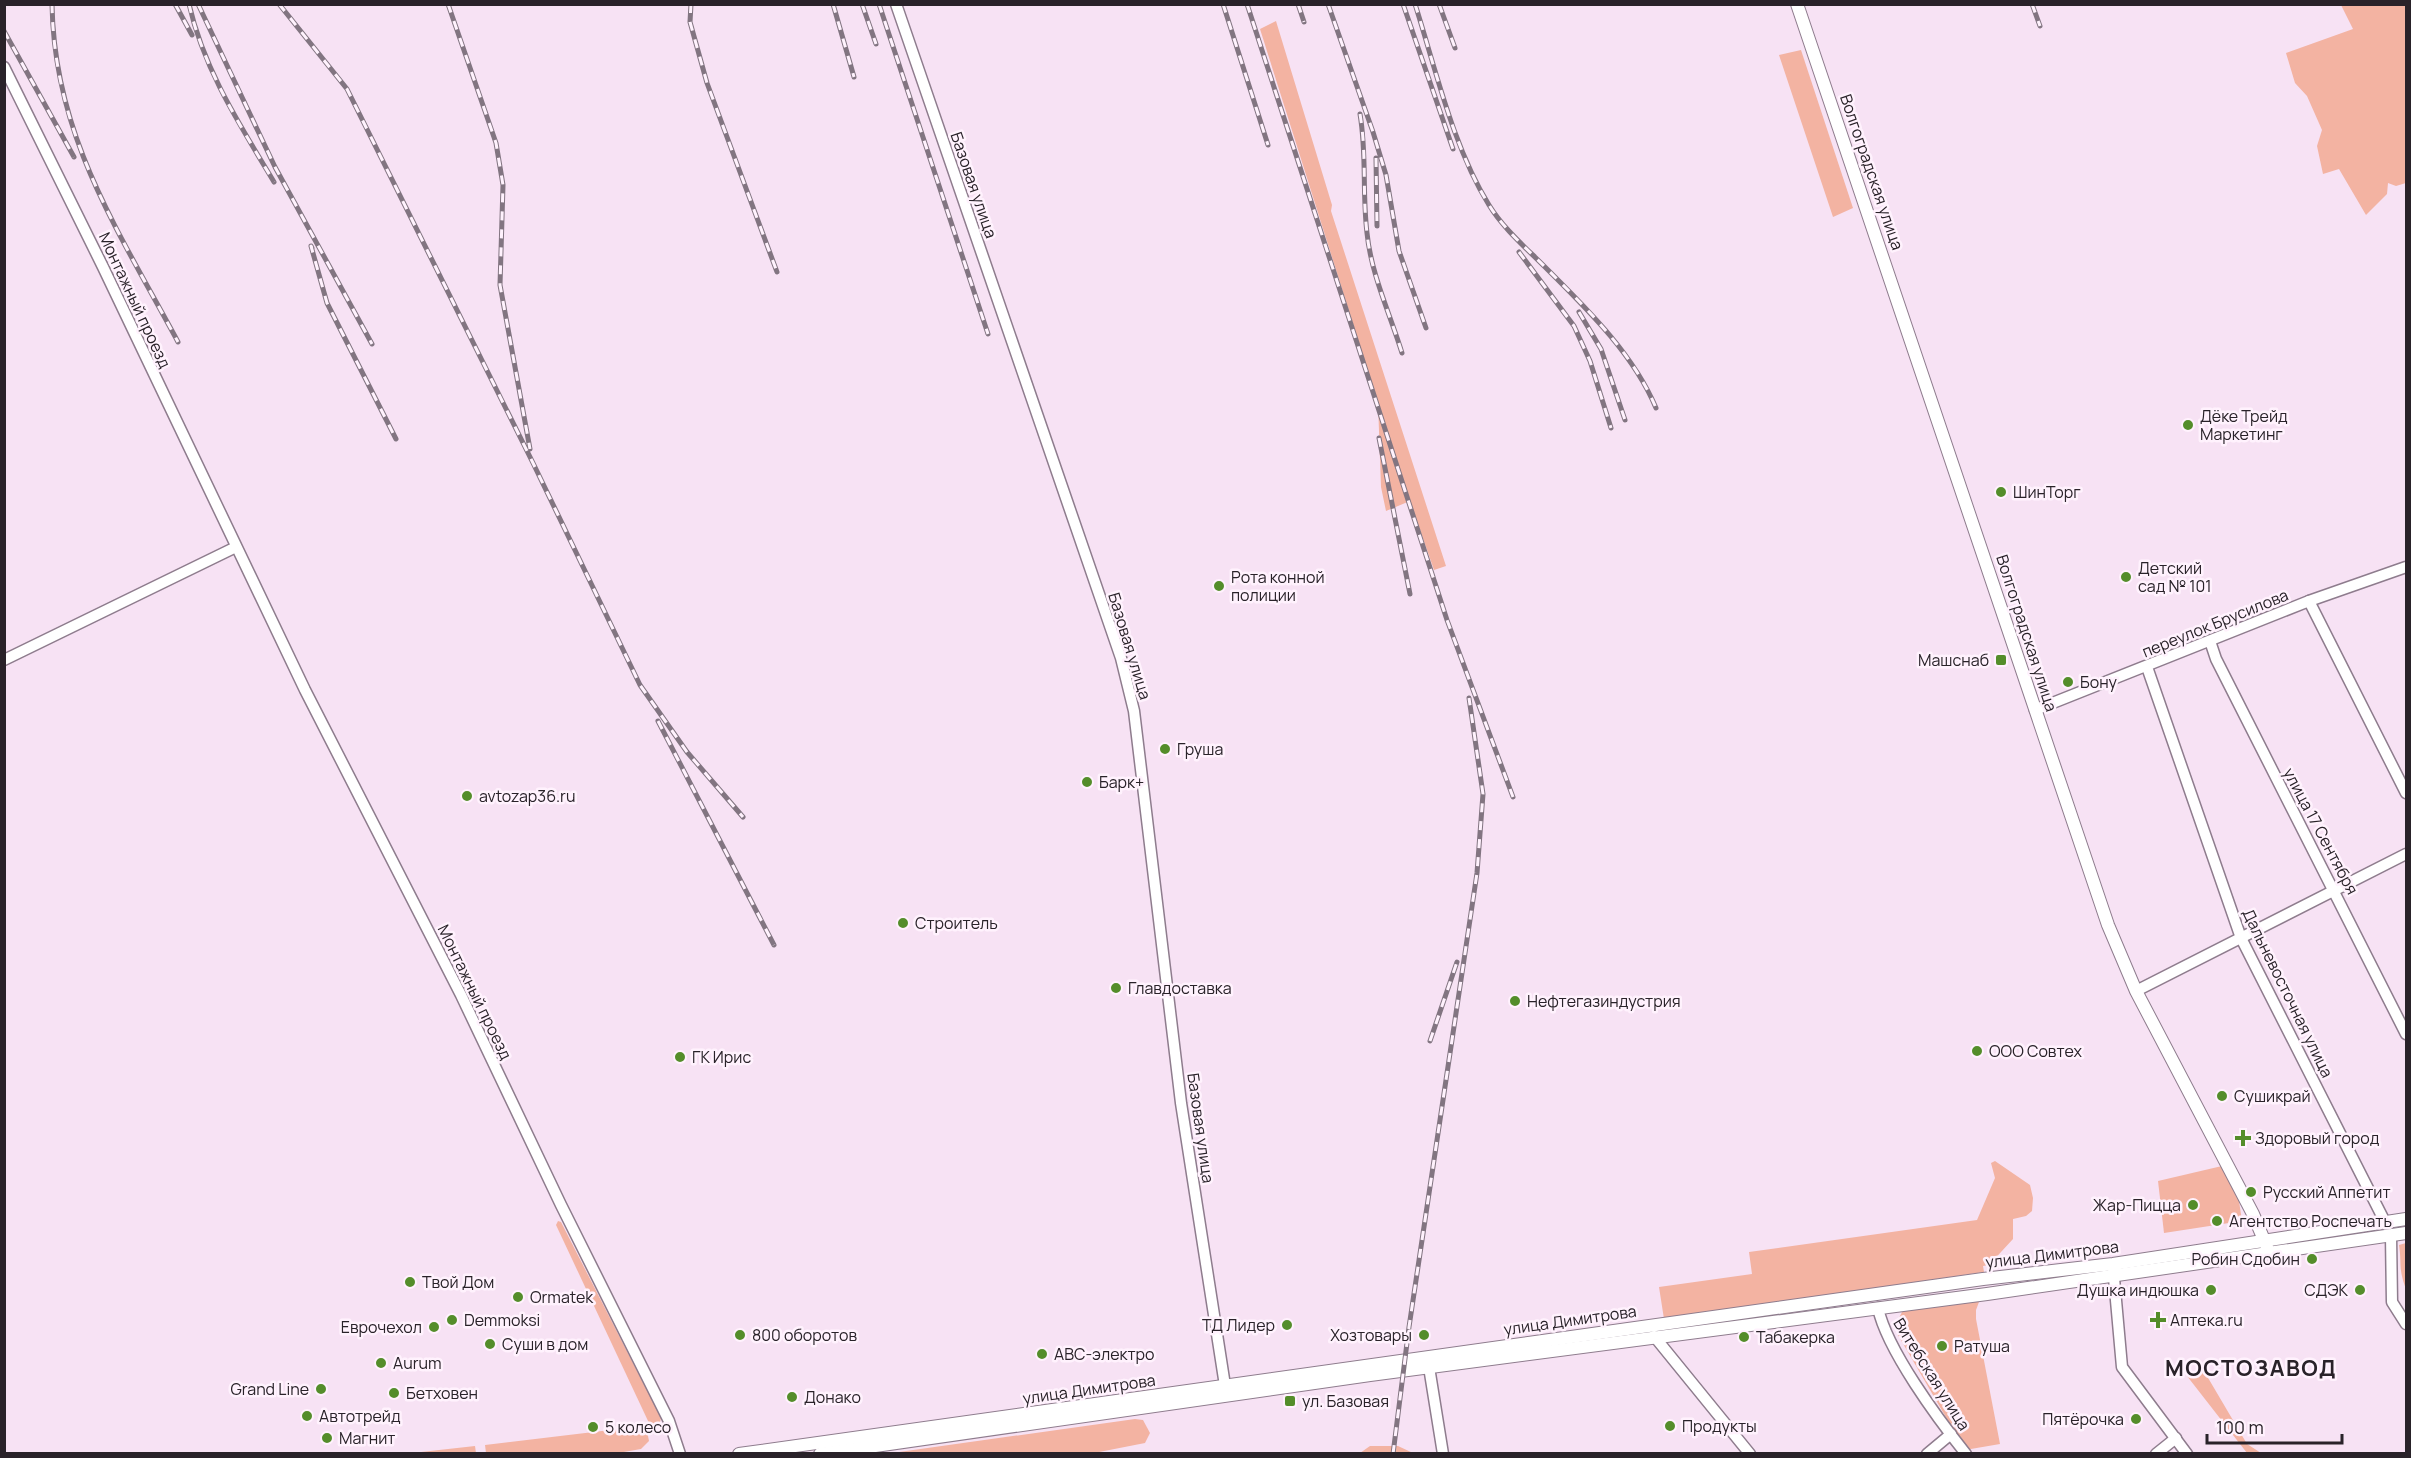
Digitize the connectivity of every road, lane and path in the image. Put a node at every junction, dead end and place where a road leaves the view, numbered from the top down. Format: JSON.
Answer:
{"nodes":[{"id":1,"x":896,"y":4,"type":"edge"},
{"id":2,"x":1797,"y":4,"type":"edge"},
{"id":3,"x":4,"y":67,"type":"edge"},
{"id":4,"x":236,"y":547,"type":"junction"},
{"id":5,"x":2406,"y":567,"type":"edge"},
{"id":6,"x":2309,"y":602,"type":"junction"},
{"id":7,"x":2210,"y":641,"type":"junction"},
{"id":8,"x":4,"y":660,"type":"edge"},
{"id":9,"x":2147,"y":667,"type":"junction"},
{"id":10,"x":2035,"y":710,"type":"junction"},
{"id":11,"x":2406,"y":794,"type":"edge"},
{"id":12,"x":2406,"y":854,"type":"edge"},
{"id":13,"x":2336,"y":891,"type":"junction"},
{"id":14,"x":2241,"y":938,"type":"junction"},
{"id":15,"x":2136,"y":991,"type":"junction"},
{"id":16,"x":2406,"y":1034,"type":"edge"},
{"id":17,"x":2406,"y":1219,"type":"edge"},
{"id":18,"x":2385,"y":1222,"type":"junction"},
{"id":19,"x":2406,"y":1233,"type":"edge"},
{"id":20,"x":2391,"y":1236,"type":"junction"},
{"id":21,"x":2267,"y":1247,"type":"junction"},
{"id":22,"x":2114,"y":1270,"type":"junction"},
{"id":23,"x":1878,"y":1308,"type":"junction"},
{"id":24,"x":2406,"y":1324,"type":"edge"},
{"id":25,"x":1653,"y":1331,"type":"junction"},
{"id":26,"x":1429,"y":1367,"type":"junction"},
{"id":27,"x":1226,"y":1391,"type":"junction"},
{"id":28,"x":1951,"y":1434,"type":"junction"},
{"id":29,"x":2176,"y":1438,"type":"junction"},
{"id":30,"x":680,"y":1454,"type":"edge"},
{"id":31,"x":739,"y":1454,"type":"edge"},
{"id":32,"x":820,"y":1454,"type":"edge"},
{"id":33,"x":1443,"y":1454,"type":"edge"},
{"id":34,"x":1750,"y":1454,"type":"edge"},
{"id":35,"x":1927,"y":1454,"type":"edge"},
{"id":36,"x":1966,"y":1454,"type":"edge"},
{"id":37,"x":2156,"y":1454,"type":"edge"},
{"id":38,"x":2187,"y":1454,"type":"edge"}],
"edges":[{"from":1,"to":27,"type":"street","name":"Базовая улица"},
{"from":2,"to":10,"type":"main road","name":"Волгоградская улица"},
{"from":3,"to":4,"type":"street","name":"Монтажный проезд"},
{"from":4,"to":8,"type":"street"},
{"from":4,"to":30,"type":"street","name":"Монтажный проезд"},
{"from":5,"to":6,"type":"street","name":"переулок Брусилова"},
{"from":6,"to":7,"type":"street","name":"переулок Брусилова"},
{"from":6,"to":11,"type":"street"},
{"from":7,"to":9,"type":"street","name":"переулок Брусилова"},
{"from":7,"to":13,"type":"street","name":"улица 17 Сентября"},
{"from":9,"to":10,"type":"street","name":"переулок Брусилова"},
{"from":9,"to":14,"type":"street","name":"Дальневосточная улица"},
{"from":10,"to":15,"type":"main road","name":"Волгоградская улица"},
{"from":12,"to":13,"type":"street"},
{"from":13,"to":14,"type":"street"},
{"from":13,"to":16,"type":"street","name":"улица 17 Сентября"},
{"from":14,"to":15,"type":"street"},
{"from":14,"to":18,"type":"street","name":"Дальневосточная улица"},
{"from":15,"to":21,"type":"main road","name":"Волгоградская улица"},
{"from":17,"to":18,"type":"main road","name":"улица Димитрова"},
{"from":18,"to":21,"type":"main road","name":"улица Димитрова"},
{"from":19,"to":20,"type":"main road","name":"улица Димитрова"},
{"from":20,"to":21,"type":"main road","name":"улица Димитрова"},
{"from":20,"to":24,"type":"street"},
{"from":21,"to":22,"type":"main road","name":"улица Димитрова"},
{"from":22,"to":23,"type":"main road","name":"улица Димитрова"},
{"from":22,"to":25,"type":"main road","name":"улица Димитрова"},
{"from":22,"to":29,"type":"street"},
{"from":23,"to":25,"type":"main road","name":"улица Димитрова"},
{"from":23,"to":28,"type":"street","name":"Витебская улица"},
{"from":25,"to":26,"type":"main road","name":"улица Димитрова"},
{"from":25,"to":27,"type":"main road","name":"улица Димитрова"},
{"from":25,"to":34,"type":"street"},
{"from":26,"to":27,"type":"main road","name":"улица Димитрова"},
{"from":26,"to":33,"type":"street"},
{"from":27,"to":31,"type":"main road","name":"улица Димитрова"},
{"from":27,"to":32,"type":"main road","name":"улица Димитрова"},
{"from":28,"to":35,"type":"street"},
{"from":28,"to":36,"type":"street","name":"Витебская улица"},
{"from":29,"to":37,"type":"street"},
{"from":29,"to":38,"type":"street"}]}
